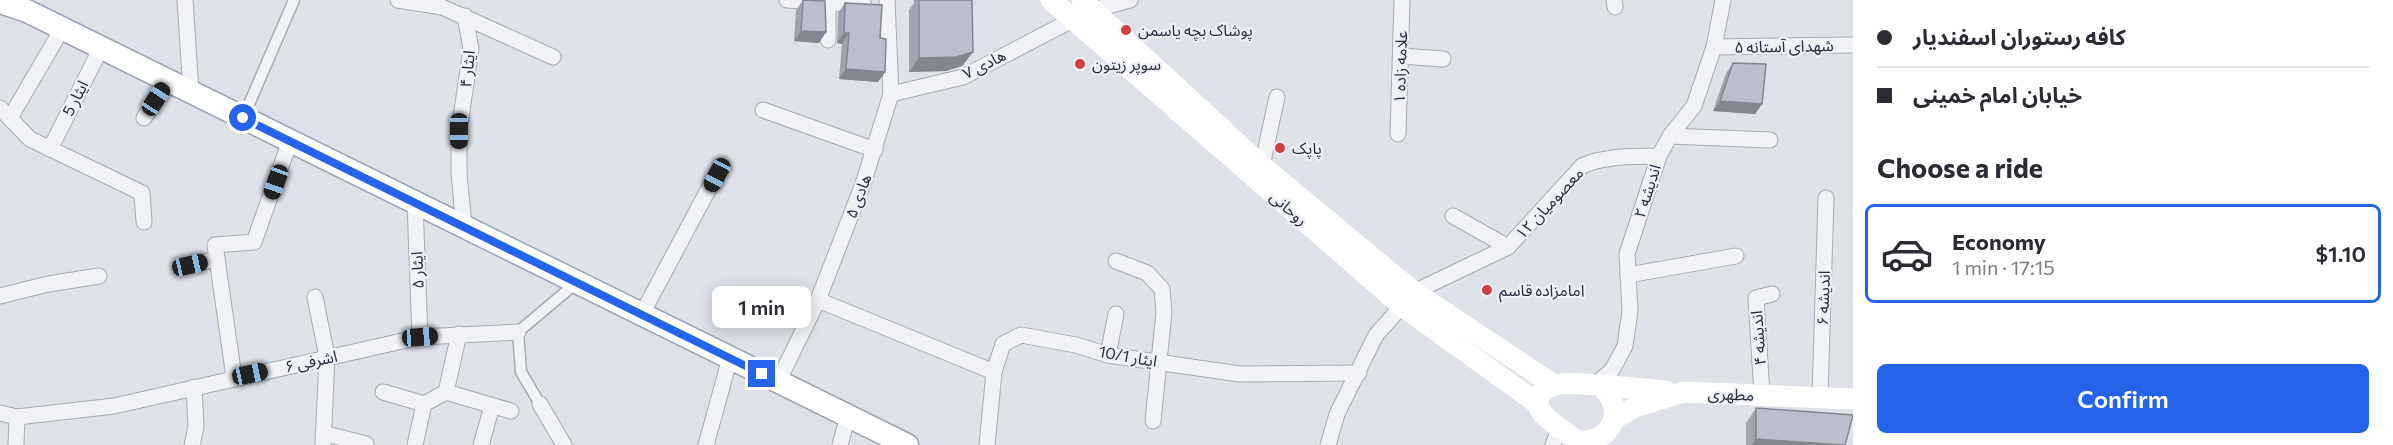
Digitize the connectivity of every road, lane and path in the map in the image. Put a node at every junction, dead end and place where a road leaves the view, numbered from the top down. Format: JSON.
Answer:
{"nodes":[{"id":1,"x":185,"y":0,"type":"edge"},
{"id":2,"x":294,"y":0,"type":"edge"},
{"id":3,"x":398,"y":0,"type":"edge"},
{"id":4,"x":787,"y":0,"type":"edge"},
{"id":5,"x":1051,"y":0,"type":"edge"},
{"id":6,"x":1129,"y":0,"type":"edge"},
{"id":7,"x":1402,"y":0,"type":"edge"},
{"id":8,"x":1722,"y":0,"type":"edge"},
{"id":9,"x":828,"y":3,"type":"junction"},
{"id":10,"x":887,"y":3,"type":"edge"},
{"id":11,"x":444,"y":4,"type":"edge"},
{"id":12,"x":1088,"y":5,"type":"edge"},
{"id":13,"x":2,"y":8,"type":"edge"},
{"id":14,"x":465,"y":16,"type":"junction"},
{"id":15,"x":1072,"y":20,"type":"junction"},
{"id":16,"x":62,"y":29,"type":"junction"},
{"id":17,"x":828,"y":40,"type":"edge"},
{"id":18,"x":1853,"y":45,"type":"edge"},
{"id":19,"x":1714,"y":47,"type":"junction"},
{"id":20,"x":101,"y":48,"type":"junction"},
{"id":21,"x":1401,"y":56,"type":"junction"},
{"id":22,"x":553,"y":57,"type":"dead end"},
{"id":23,"x":1443,"y":59,"type":"dead end"},
{"id":24,"x":168,"y":81,"type":"junction"},
{"id":25,"x":190,"y":92,"type":"junction"},
{"id":26,"x":891,"y":94,"type":"junction"},
{"id":27,"x":1277,"y":97,"type":"dead end"},
{"id":28,"x":763,"y":110,"type":"dead end"},
{"id":29,"x":5,"y":113,"type":"edge"},
{"id":30,"x":144,"y":118,"type":"dead end"},
{"id":31,"x":243,"y":118,"type":"junction"},
{"id":32,"x":1398,"y":134,"type":"dead end"},
{"id":33,"x":1670,"y":136,"type":"junction"},
{"id":34,"x":1770,"y":140,"type":"dead end"},
{"id":35,"x":290,"y":141,"type":"junction"},
{"id":36,"x":50,"y":149,"type":"junction"},
{"id":37,"x":875,"y":150,"type":"junction"},
{"id":38,"x":1659,"y":156,"type":"junction"},
{"id":39,"x":1262,"y":166,"type":"junction"},
{"id":40,"x":717,"y":175,"type":"dead end"},
{"id":41,"x":1826,"y":198,"type":"dead end"},
{"id":42,"x":415,"y":203,"type":"junction"},
{"id":43,"x":1453,"y":216,"type":"dead end"},
{"id":44,"x":144,"y":222,"type":"dead end"},
{"id":45,"x":464,"y":227,"type":"junction"},
{"id":46,"x":1508,"y":247,"type":"junction"},
{"id":47,"x":216,"y":252,"type":"junction"},
{"id":48,"x":1736,"y":256,"type":"dead end"},
{"id":49,"x":1116,"y":261,"type":"dead end"},
{"id":50,"x":190,"y":265,"type":"dead end"},
{"id":51,"x":1628,"y":275,"type":"junction"},
{"id":52,"x":99,"y":276,"type":"dead end"},
{"id":53,"x":574,"y":281,"type":"junction"},
{"id":54,"x":1772,"y":294,"type":"dead end"},
{"id":55,"x":0,"y":296,"type":"edge"},
{"id":56,"x":315,"y":297,"type":"dead end"},
{"id":57,"x":1408,"y":299,"type":"junction"},
{"id":58,"x":818,"y":300,"type":"junction"},
{"id":59,"x":1116,"y":314,"type":"dead end"},
{"id":60,"x":642,"y":315,"type":"junction"},
{"id":61,"x":518,"y":332,"type":"junction"},
{"id":62,"x":459,"y":334,"type":"junction"},
{"id":63,"x":420,"y":337,"type":"junction"},
{"id":64,"x":1108,"y":355,"type":"junction"},
{"id":65,"x":327,"y":357,"type":"junction"},
{"id":66,"x":730,"y":358,"type":"junction"},
{"id":67,"x":1157,"y":362,"type":"junction"},
{"id":68,"x":994,"y":372,"type":"junction"},
{"id":69,"x":1359,"y":373,"type":"junction"},
{"id":70,"x":234,"y":377,"type":"junction"},
{"id":71,"x":778,"y":382,"type":"junction"},
{"id":72,"x":1554,"y":385,"type":"junction"},
{"id":73,"x":1597,"y":386,"type":"junction"},
{"id":74,"x":194,"y":387,"type":"junction"},
{"id":75,"x":446,"y":392,"type":"junction"},
{"id":76,"x":1684,"y":392,"type":"junction"},
{"id":77,"x":383,"y":393,"type":"dead end"},
{"id":78,"x":1762,"y":395,"type":"junction"},
{"id":79,"x":1820,"y":398,"type":"junction"},
{"id":80,"x":1853,"y":399,"type":"edge"},
{"id":81,"x":1537,"y":403,"type":"junction"},
{"id":82,"x":424,"y":404,"type":"junction"},
{"id":83,"x":540,"y":404,"type":"joint"},
{"id":84,"x":492,"y":406,"type":"junction"},
{"id":85,"x":512,"y":411,"type":"dead end"},
{"id":86,"x":0,"y":413,"type":"edge"},
{"id":87,"x":848,"y":416,"type":"junction"},
{"id":88,"x":17,"y":417,"type":"junction"},
{"id":89,"x":1153,"y":421,"type":"dead end"},
{"id":90,"x":1613,"y":430,"type":"edge"},
{"id":91,"x":1556,"y":436,"type":"edge"},
{"id":92,"x":323,"y":439,"type":"edge"},
{"id":93,"x":1580,"y":443,"type":"edge"},
{"id":94,"x":366,"y":444,"type":"edge"},
{"id":95,"x":16,"y":445,"type":"edge"},
{"id":96,"x":192,"y":445,"type":"edge"},
{"id":97,"x":415,"y":445,"type":"edge"},
{"id":98,"x":481,"y":445,"type":"edge"},
{"id":99,"x":564,"y":445,"type":"edge"},
{"id":100,"x":706,"y":445,"type":"edge"},
{"id":101,"x":840,"y":445,"type":"edge"},
{"id":102,"x":907,"y":445,"type":"edge"},
{"id":103,"x":987,"y":445,"type":"edge"},
{"id":104,"x":1329,"y":445,"type":"edge"}],
"edges":[{"from":1,"to":25,"type":"street"},
{"from":2,"to":31,"type":"street"},
{"from":3,"to":11,"type":"street"},
{"from":4,"to":9,"type":"street"},
{"from":5,"to":15,"type":"main road","name":"روحانی"},
{"from":6,"to":12,"type":"street"},
{"from":7,"to":21,"type":"street","name":"علامه زاده ۱"},
{"from":8,"to":19,"type":"street","name":"اندیشه ۲"},
{"from":9,"to":10,"type":"street"},
{"from":9,"to":17,"type":"street"},
{"from":10,"to":26,"type":"street","name":"هادی ۵"},
{"from":11,"to":14,"type":"street"},
{"from":12,"to":39,"type":"main road","name":"روحانی"},
{"from":13,"to":16,"type":"main road"},
{"from":14,"to":22,"type":"street"},
{"from":14,"to":45,"type":"street","name":"ایثار ۴"},
{"from":15,"to":26,"type":"street","name":"هادی ۷"},
{"from":15,"to":57,"type":"main road","name":"روحانی"},
{"from":16,"to":20,"type":"main road"},
{"from":16,"to":29,"type":"street"},
{"from":18,"to":19,"type":"street","name":"شهدای آستانه ۵"},
{"from":19,"to":33,"type":"street","name":"اندیشه ۲"},
{"from":20,"to":24,"type":"main road"},
{"from":20,"to":36,"type":"street","name":"ایثار 5"},
{"from":21,"to":23,"type":"street"},
{"from":21,"to":32,"type":"street","name":"علامه زاده ۱"},
{"from":24,"to":25,"type":"main road"},
{"from":24,"to":30,"type":"street"},
{"from":25,"to":31,"type":"main road"},
{"from":26,"to":37,"type":"street","name":"هادی ۵"},
{"from":27,"to":39,"type":"street"},
{"from":28,"to":37,"type":"street"},
{"from":29,"to":36,"type":"street"},
{"from":31,"to":35,"type":"main road"},
{"from":33,"to":34,"type":"street"},
{"from":33,"to":38,"type":"street","name":"اندیشه ۲"},
{"from":35,"to":42,"type":"main road"},
{"from":35,"to":47,"type":"street"},
{"from":36,"to":44,"type":"street"},
{"from":37,"to":58,"type":"street","name":"هادی ۵"},
{"from":38,"to":46,"type":"street","name":"معصومیان ۱۲"},
{"from":38,"to":51,"type":"street","name":"اندیشه ۲"},
{"from":39,"to":57,"type":"main road","name":"روحانی"},
{"from":40,"to":60,"type":"street"},
{"from":41,"to":79,"type":"street","name":"اندیشه ۶"},
{"from":42,"to":45,"type":"main road"},
{"from":42,"to":63,"type":"street","name":"ایثار ۵"},
{"from":43,"to":46,"type":"street"},
{"from":45,"to":53,"type":"main road"},
{"from":46,"to":57,"type":"street","name":"معصومیان ۱۲"},
{"from":47,"to":50,"type":"street"},
{"from":47,"to":70,"type":"street"},
{"from":48,"to":51,"type":"street"},
{"from":49,"to":67,"type":"street"},
{"from":51,"to":73,"type":"street","name":"اندیشه ۲"},
{"from":52,"to":55,"type":"street"},
{"from":53,"to":60,"type":"main road"},
{"from":53,"to":61,"type":"street"},
{"from":54,"to":78,"type":"street","name":"اندیشه ۴"},
{"from":56,"to":65,"type":"street"},
{"from":57,"to":69,"type":"street"},
{"from":57,"to":72,"type":"main road","name":"روحانی"},
{"from":57,"to":81,"type":"main road","name":"روحانی"},
{"from":58,"to":68,"type":"street"},
{"from":58,"to":71,"type":"street","name":"هادی ۵"},
{"from":59,"to":64,"type":"street"},
{"from":60,"to":66,"type":"main road"},
{"from":61,"to":62,"type":"street","name":"اشرفی ۶"},
{"from":61,"to":83,"type":"street"},
{"from":62,"to":63,"type":"street","name":"اشرفی ۶"},
{"from":62,"to":75,"type":"street"},
{"from":63,"to":65,"type":"street","name":"اشرفی ۶"},
{"from":64,"to":67,"type":"street","name":"ایثار 10/1"},
{"from":64,"to":68,"type":"street","name":"ایثار 10/1"},
{"from":65,"to":70,"type":"street","name":"اشرفی ۶"},
{"from":65,"to":92,"type":"street"},
{"from":66,"to":71,"type":"main road"},
{"from":66,"to":100,"type":"street"},
{"from":67,"to":69,"type":"street","name":"ایثار 10/1"},
{"from":67,"to":89,"type":"street"},
{"from":68,"to":103,"type":"street","name":"ایثار 10/1"},
{"from":69,"to":104,"type":"street"},
{"from":70,"to":74,"type":"street","name":"اشرفی ۶"},
{"from":71,"to":87,"type":"main road"},
{"from":72,"to":73,"type":"main road"},
{"from":72,"to":81,"type":"main road"},
{"from":73,"to":76,"type":"main road"},
{"from":73,"to":90,"type":"main road"},
{"from":74,"to":88,"type":"street","name":"اشرفی ۶"},
{"from":74,"to":96,"type":"street"},
{"from":75,"to":82,"type":"street"},
{"from":75,"to":84,"type":"street"},
{"from":76,"to":78,"type":"main road","name":"مطهری"},
{"from":76,"to":90,"type":"main road","name":"مطهری"},
{"from":77,"to":82,"type":"street"},
{"from":78,"to":79,"type":"main road","name":"مطهری"},
{"from":79,"to":80,"type":"main road","name":"مطهری"},
{"from":81,"to":91,"type":"main road"},
{"from":82,"to":97,"type":"street"},
{"from":83,"to":99,"type":"street"},
{"from":84,"to":85,"type":"street"},
{"from":84,"to":98,"type":"street"},
{"from":86,"to":88,"type":"street","name":"اشرفی ۶"},
{"from":87,"to":101,"type":"street"},
{"from":87,"to":102,"type":"main road"},
{"from":88,"to":95,"type":"street"},
{"from":90,"to":93,"type":"main road"},
{"from":91,"to":93,"type":"main road"},
{"from":92,"to":94,"type":"street"}]}
